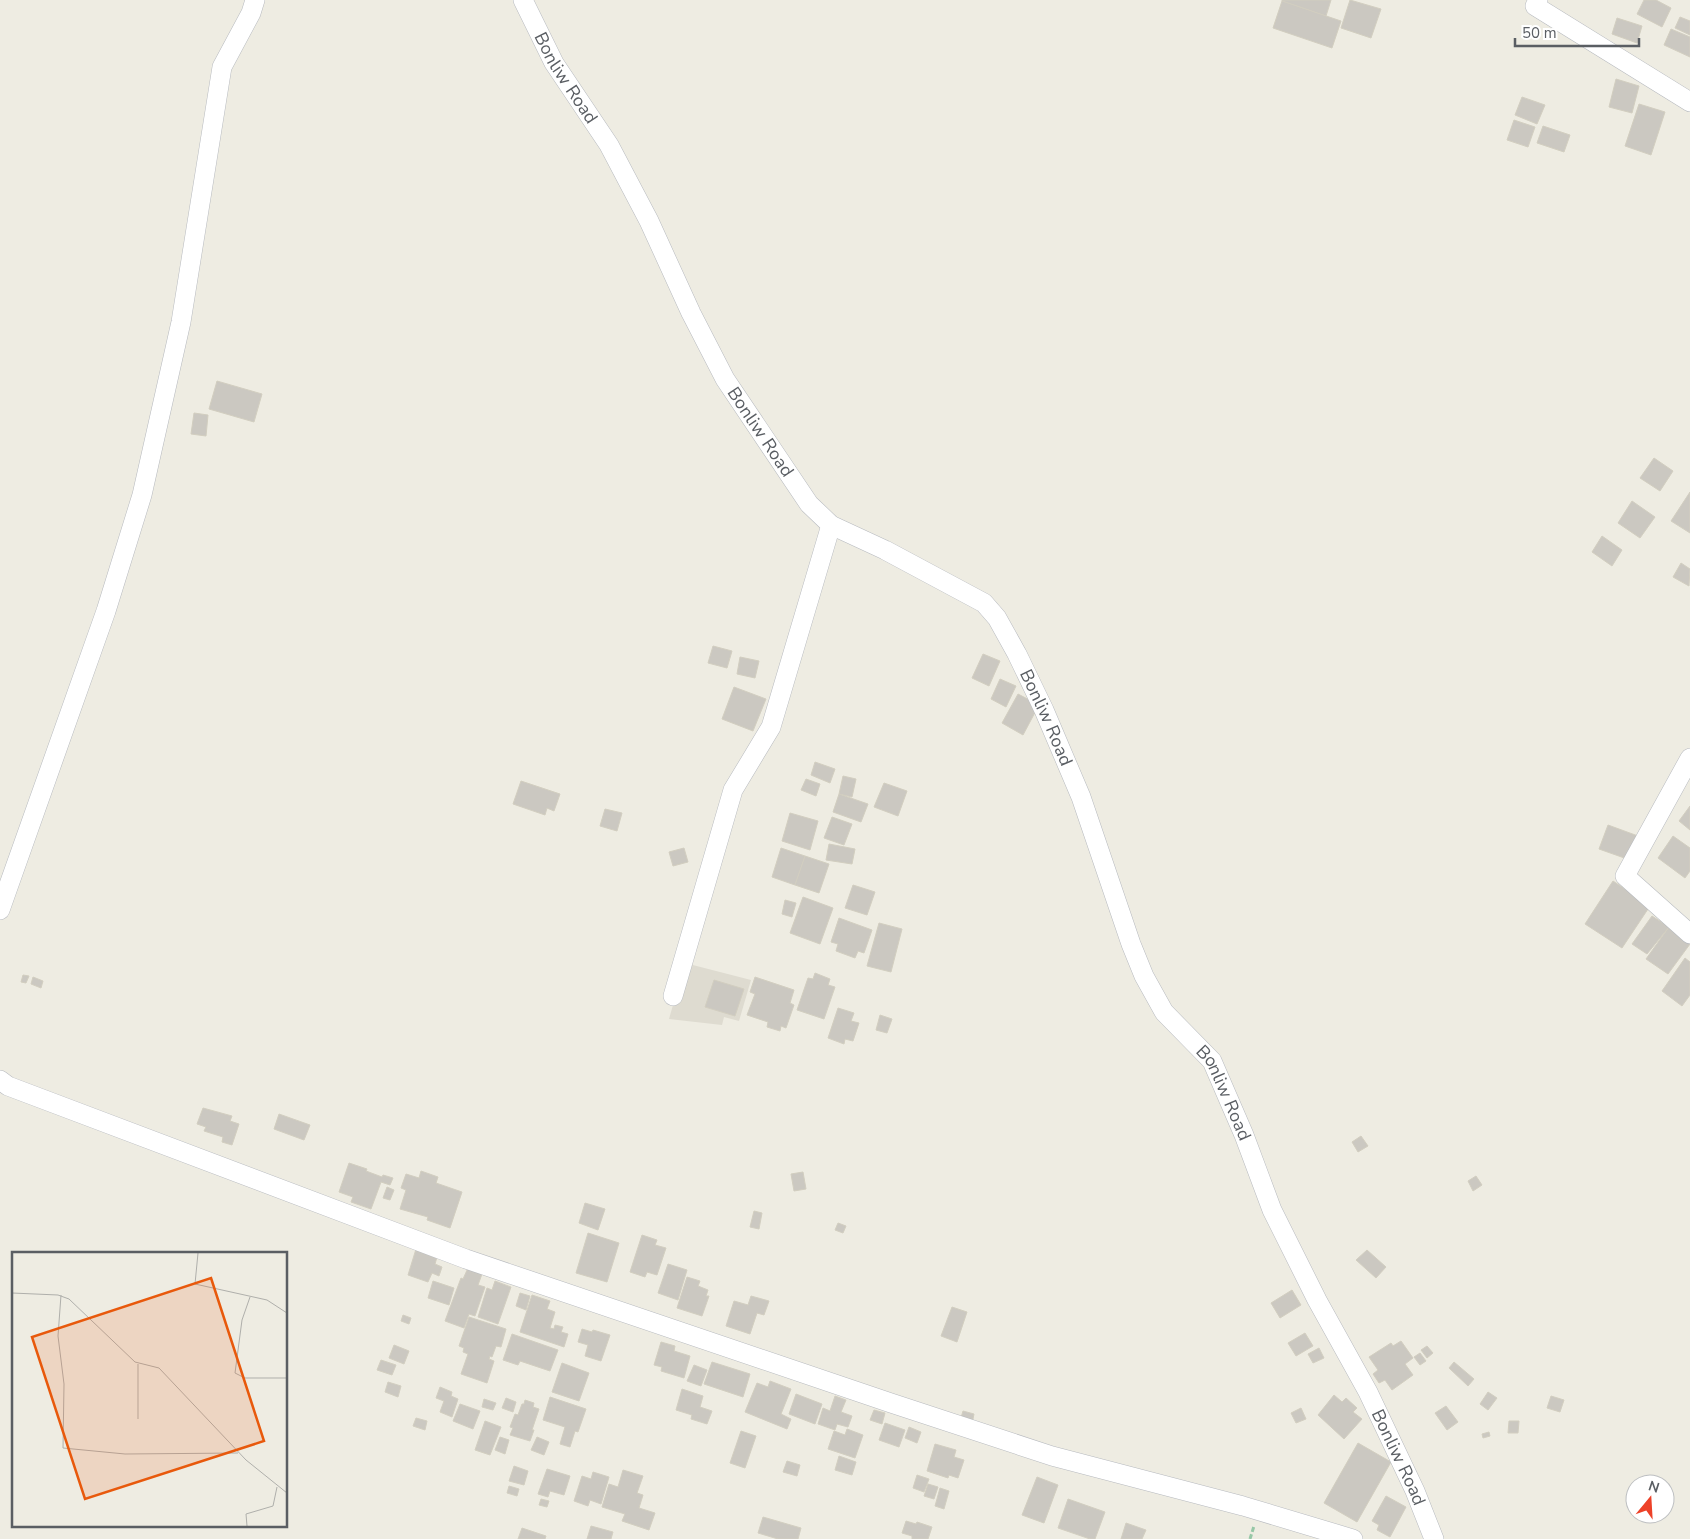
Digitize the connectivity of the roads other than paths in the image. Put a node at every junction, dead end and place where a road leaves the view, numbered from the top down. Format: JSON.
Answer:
{"nodes":[{"id":1,"x":255,"y":0,"type":"edge"},
{"id":2,"x":523,"y":0,"type":"edge"},
{"id":3,"x":1538,"y":0,"type":"edge"},
{"id":4,"x":1690,"y":102,"type":"edge"},
{"id":5,"x":832,"y":525,"type":"junction"},
{"id":6,"x":1690,"y":758,"type":"edge"},
{"id":7,"x":0,"y":910,"type":"edge"},
{"id":8,"x":1690,"y":934,"type":"edge"},
{"id":9,"x":672,"y":996,"type":"dead end"},
{"id":10,"x":0,"y":1080,"type":"edge"},
{"id":11,"x":1353,"y":1539,"type":"edge"},
{"id":12,"x":1434,"y":1539,"type":"edge"}],
"edges":[{"from":1,"to":7,"type":"street"},
{"from":2,"to":5,"type":"street","name":"Bonliw Road"},
{"from":3,"to":4,"type":"street"},
{"from":5,"to":9,"type":"street"},
{"from":5,"to":12,"type":"street","name":"Bonliw Road"},
{"from":6,"to":8,"type":"street"},
{"from":10,"to":11,"type":"street"}]}
